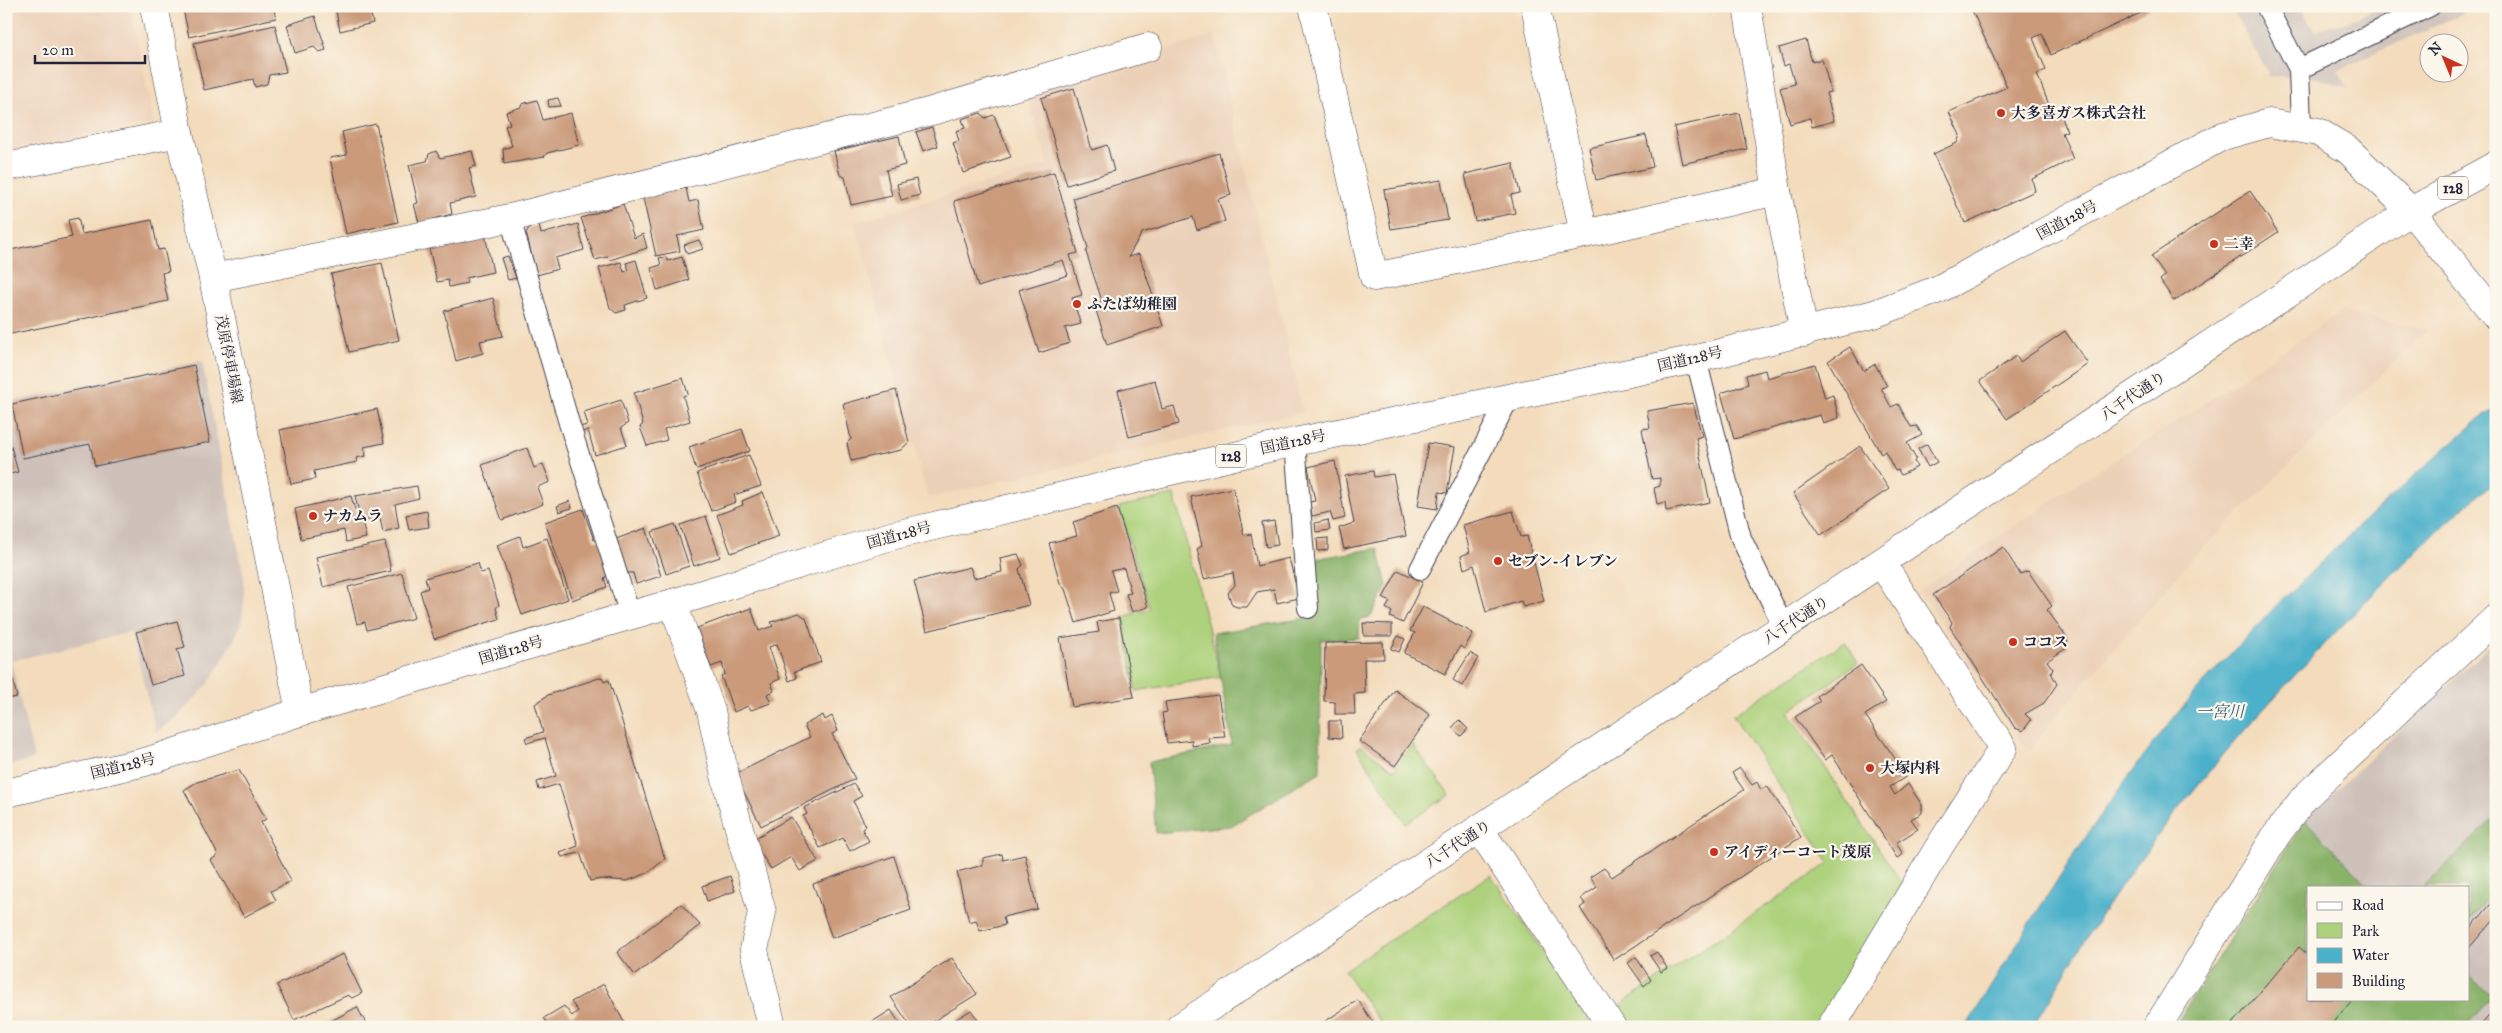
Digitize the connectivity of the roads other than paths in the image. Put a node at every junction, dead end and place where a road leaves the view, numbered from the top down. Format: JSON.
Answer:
{"nodes":[{"id":1,"x":154,"y":6,"type":"edge"},
{"id":2,"x":1313,"y":6,"type":"edge"},
{"id":3,"x":1535,"y":6,"type":"edge"},
{"id":4,"x":1746,"y":6,"type":"edge"},
{"id":5,"x":2266,"y":6,"type":"edge"},
{"id":6,"x":2430,"y":6,"type":"edge"},
{"id":7,"x":1148,"y":47,"type":"dead end"},
{"id":8,"x":2299,"y":69,"type":"junction"},
{"id":9,"x":2301,"y":127,"type":"junction"},
{"id":10,"x":179,"y":133,"type":"junction"},
{"id":11,"x":2496,"y":165,"type":"edge"},
{"id":12,"x":6,"y":167,"type":"edge"},
{"id":13,"x":1777,"y":191,"type":"junction"},
{"id":14,"x":2411,"y":211,"type":"junction"},
{"id":15,"x":510,"y":218,"type":"junction"},
{"id":16,"x":1584,"y":234,"type":"junction"},
{"id":17,"x":213,"y":278,"type":"junction"},
{"id":18,"x":2493,"y":312,"type":"edge"},
{"id":19,"x":1804,"y":333,"type":"junction"},
{"id":20,"x":1696,"y":359,"type":"junction"},
{"id":21,"x":1509,"y":398,"type":"junction"},
{"id":22,"x":1295,"y":442,"type":"junction"},
{"id":23,"x":1882,"y":564,"type":"junction"},
{"id":24,"x":1420,"y":569,"type":"dead end"},
{"id":25,"x":673,"y":603,"type":"junction"},
{"id":26,"x":1308,"y":608,"type":"dead end"},
{"id":27,"x":630,"y":615,"type":"junction"},
{"id":28,"x":2496,"y":618,"type":"edge"},
{"id":29,"x":1784,"y":628,"type":"junction"},
{"id":30,"x":300,"y":712,"type":"junction"},
{"id":31,"x":6,"y":793,"type":"edge"},
{"id":32,"x":1480,"y":830,"type":"junction"},
{"id":33,"x":772,"y":1027,"type":"edge"},
{"id":34,"x":1180,"y":1027,"type":"edge"},
{"id":35,"x":1612,"y":1027,"type":"edge"},
{"id":36,"x":1831,"y":1027,"type":"edge"},
{"id":37,"x":2157,"y":1027,"type":"edge"}],
"edges":[{"from":1,"to":10,"type":"main road","name":"茂原停車場線"},
{"from":2,"to":16,"type":"main road"},
{"from":3,"to":16,"type":"main road"},
{"from":4,"to":13,"type":"main road"},
{"from":5,"to":8,"type":"lane"},
{"from":6,"to":8,"type":"lane"},
{"from":7,"to":15,"type":"main road"},
{"from":8,"to":9,"type":"lane"},
{"from":9,"to":14,"type":"main road","name":"国道128号","number":"128"},
{"from":9,"to":19,"type":"main road","name":"国道128号","number":"128"},
{"from":10,"to":12,"type":"main road"},
{"from":10,"to":17,"type":"main road","name":"茂原停車場線"},
{"from":11,"to":14,"type":"main road","number":"128"},
{"from":13,"to":16,"type":"main road"},
{"from":13,"to":19,"type":"main road"},
{"from":14,"to":18,"type":"main road","name":"国道128号"},
{"from":14,"to":23,"type":"main road","name":"八千代通り"},
{"from":15,"to":17,"type":"main road"},
{"from":15,"to":27,"type":"lane"},
{"from":17,"to":30,"type":"main road","name":"茂原停車場線"},
{"from":19,"to":20,"type":"main road","name":"国道128号","number":"128"},
{"from":20,"to":21,"type":"main road","name":"国道128号","number":"128"},
{"from":20,"to":29,"type":"lane"},
{"from":21,"to":22,"type":"main road","name":"国道128号","number":"128"},
{"from":21,"to":24,"type":"lane"},
{"from":22,"to":25,"type":"main road","name":"国道128号","number":"128"},
{"from":22,"to":26,"type":"lane"},
{"from":23,"to":29,"type":"main road","name":"八千代通り"},
{"from":23,"to":36,"type":"main road"},
{"from":25,"to":27,"type":"main road","name":"国道128号","number":"128"},
{"from":25,"to":33,"type":"main road"},
{"from":27,"to":30,"type":"main road","name":"国道128号","number":"128"},
{"from":28,"to":37,"type":"main road"},
{"from":29,"to":32,"type":"main road","name":"八千代通り"},
{"from":30,"to":31,"type":"main road","name":"国道128号","number":"128"},
{"from":32,"to":34,"type":"main road","name":"八千代通り"},
{"from":32,"to":35,"type":"main road"}]}
